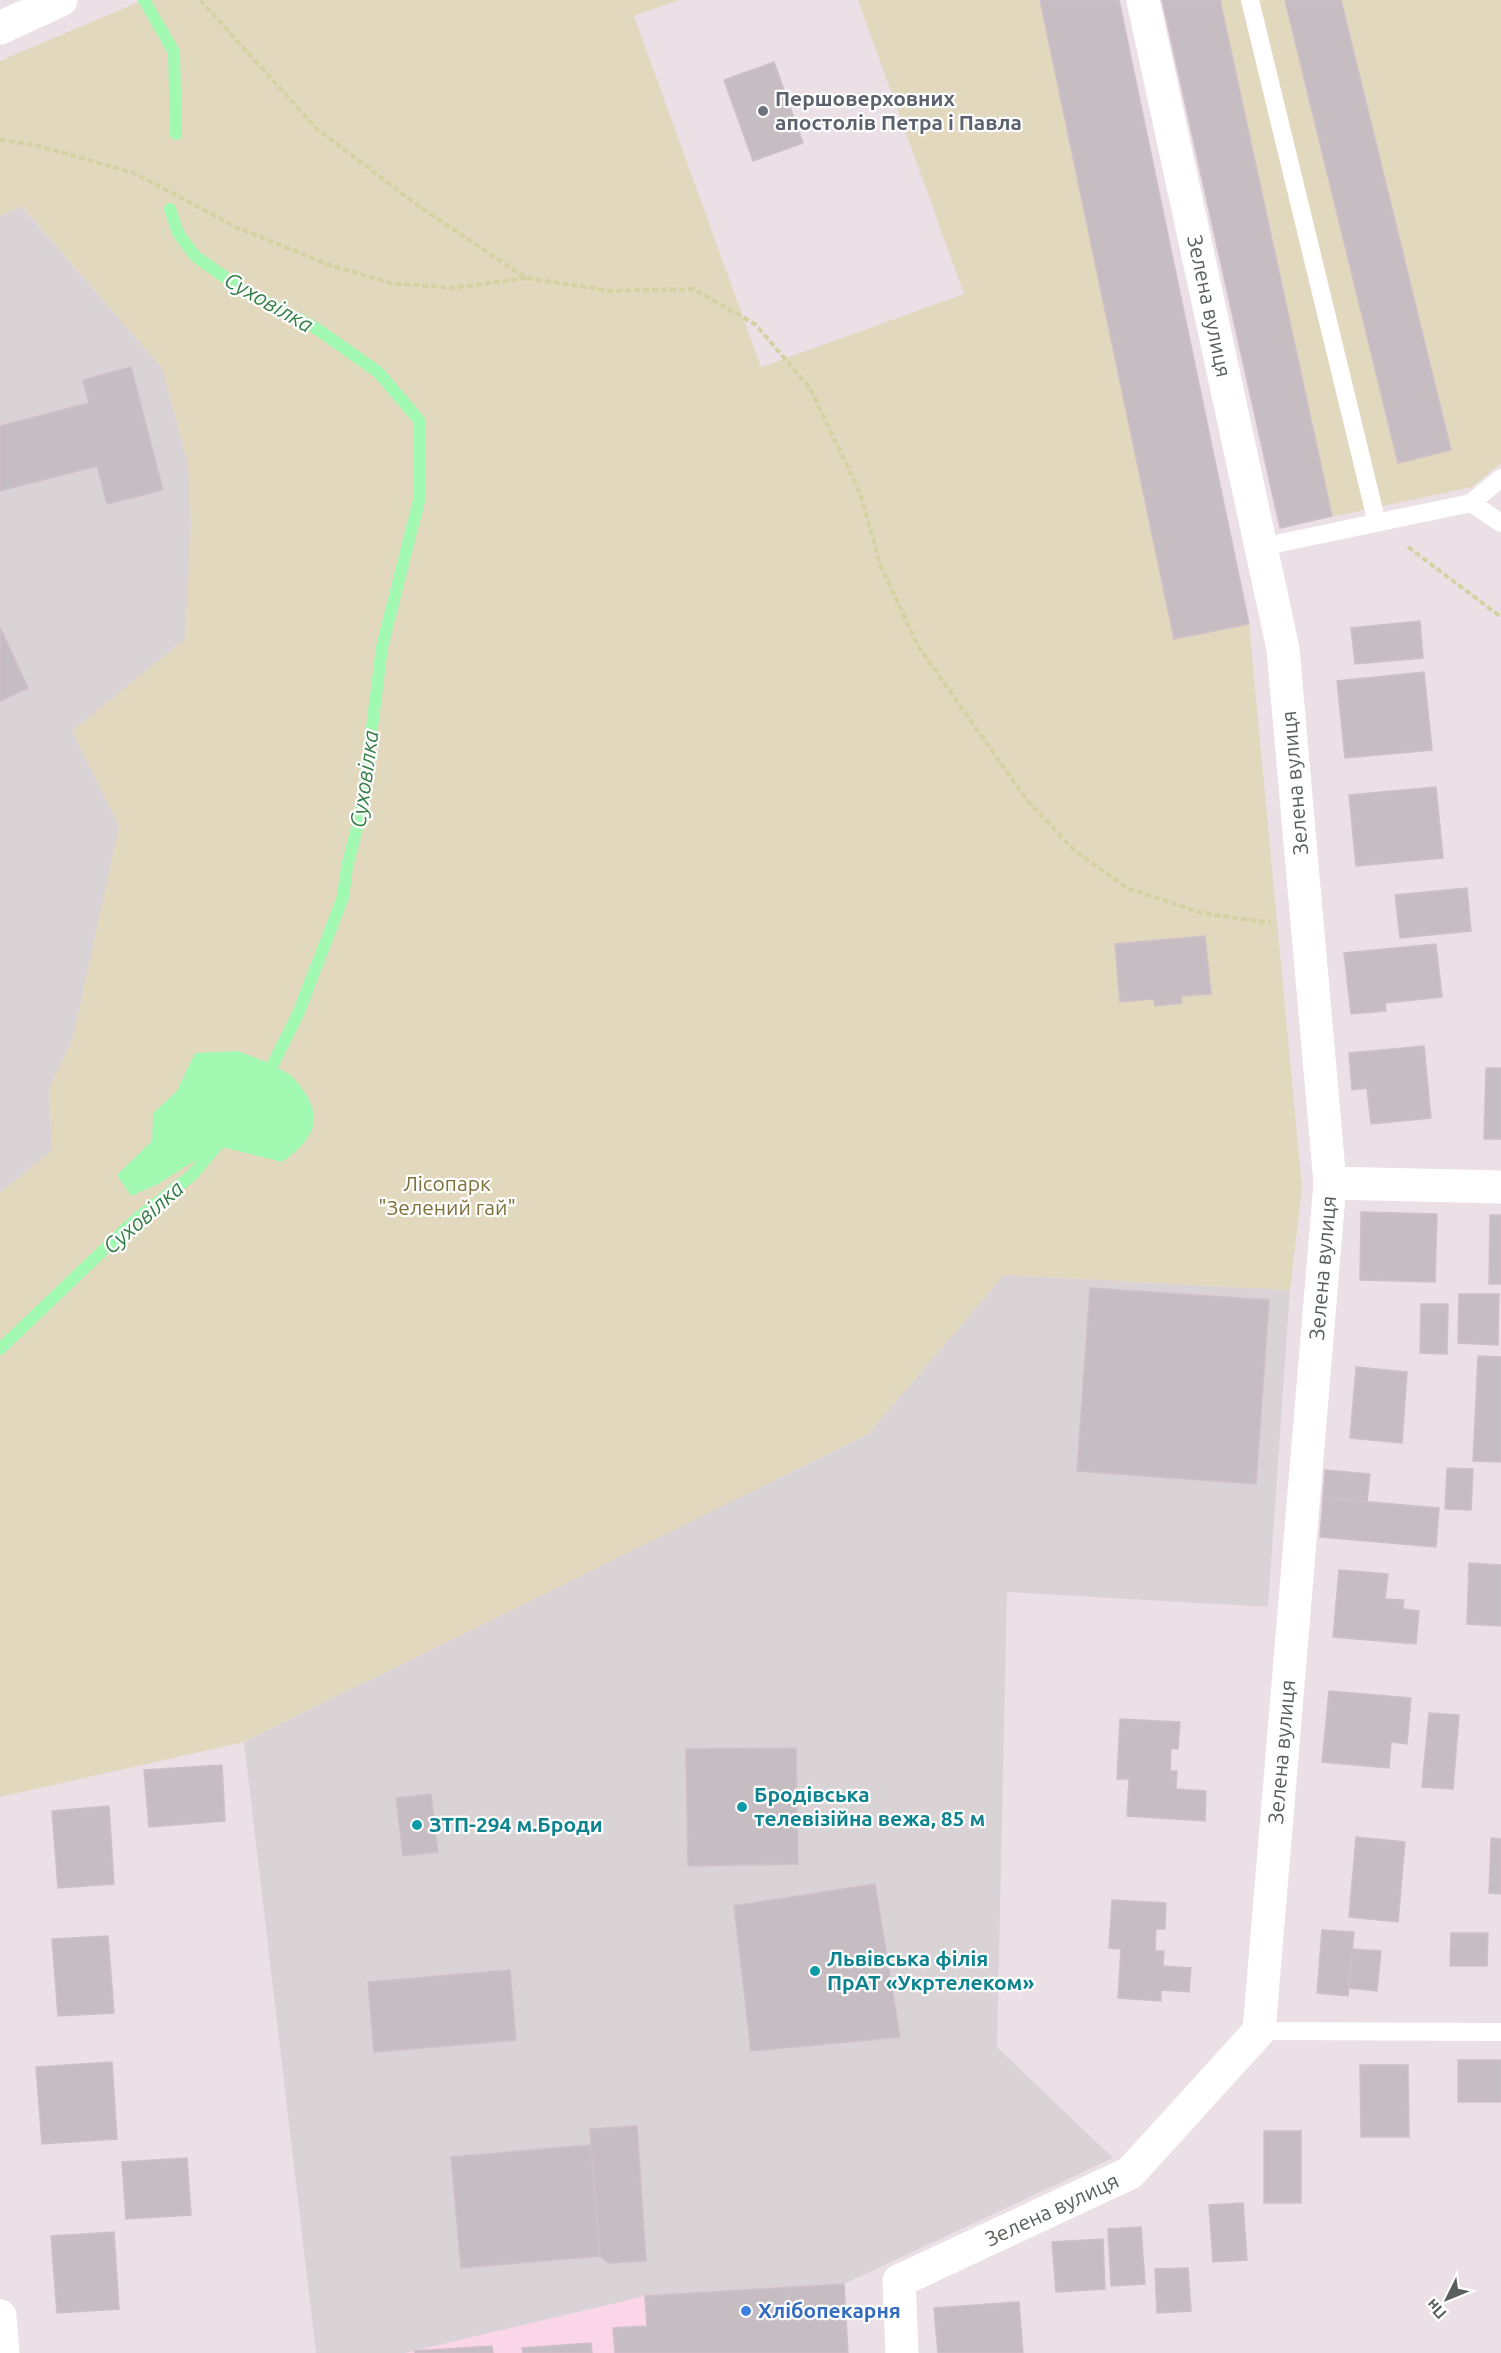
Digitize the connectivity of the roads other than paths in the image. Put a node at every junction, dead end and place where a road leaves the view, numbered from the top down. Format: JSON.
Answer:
{"nodes":[{"id":1,"x":61,"y":0,"type":"edge"},
{"id":2,"x":1143,"y":0,"type":"edge"},
{"id":3,"x":1250,"y":0,"type":"edge"},
{"id":4,"x":0,"y":28,"type":"edge"},
{"id":5,"x":1501,"y":478,"type":"edge"},
{"id":6,"x":1471,"y":502,"type":"junction"},
{"id":7,"x":1377,"y":523,"type":"junction"},
{"id":8,"x":1501,"y":523,"type":"edge"},
{"id":9,"x":1261,"y":547,"type":"junction"},
{"id":10,"x":1330,"y":1183,"type":"junction"},
{"id":11,"x":1501,"y":1187,"type":"edge"},
{"id":12,"x":1259,"y":2031,"type":"junction"},
{"id":13,"x":1501,"y":2032,"type":"edge"},
{"id":14,"x":0,"y":2316,"type":"edge"},
{"id":15,"x":3,"y":2353,"type":"edge"},
{"id":16,"x":902,"y":2353,"type":"edge"}],
"edges":[{"from":1,"to":4,"type":"street"},
{"from":2,"to":9,"type":"street","name":"Зелена вулиця"},
{"from":3,"to":7,"type":"lane"},
{"from":5,"to":6,"type":"lane"},
{"from":6,"to":7,"type":"lane"},
{"from":6,"to":8,"type":"lane"},
{"from":7,"to":9,"type":"lane"},
{"from":9,"to":10,"type":"street","name":"Зелена вулиця"},
{"from":10,"to":11,"type":"street"},
{"from":10,"to":12,"type":"street","name":"Зелена вулиця"},
{"from":12,"to":13,"type":"lane"},
{"from":12,"to":16,"type":"street","name":"Зелена вулиця"},
{"from":14,"to":15,"type":"street"}]}
